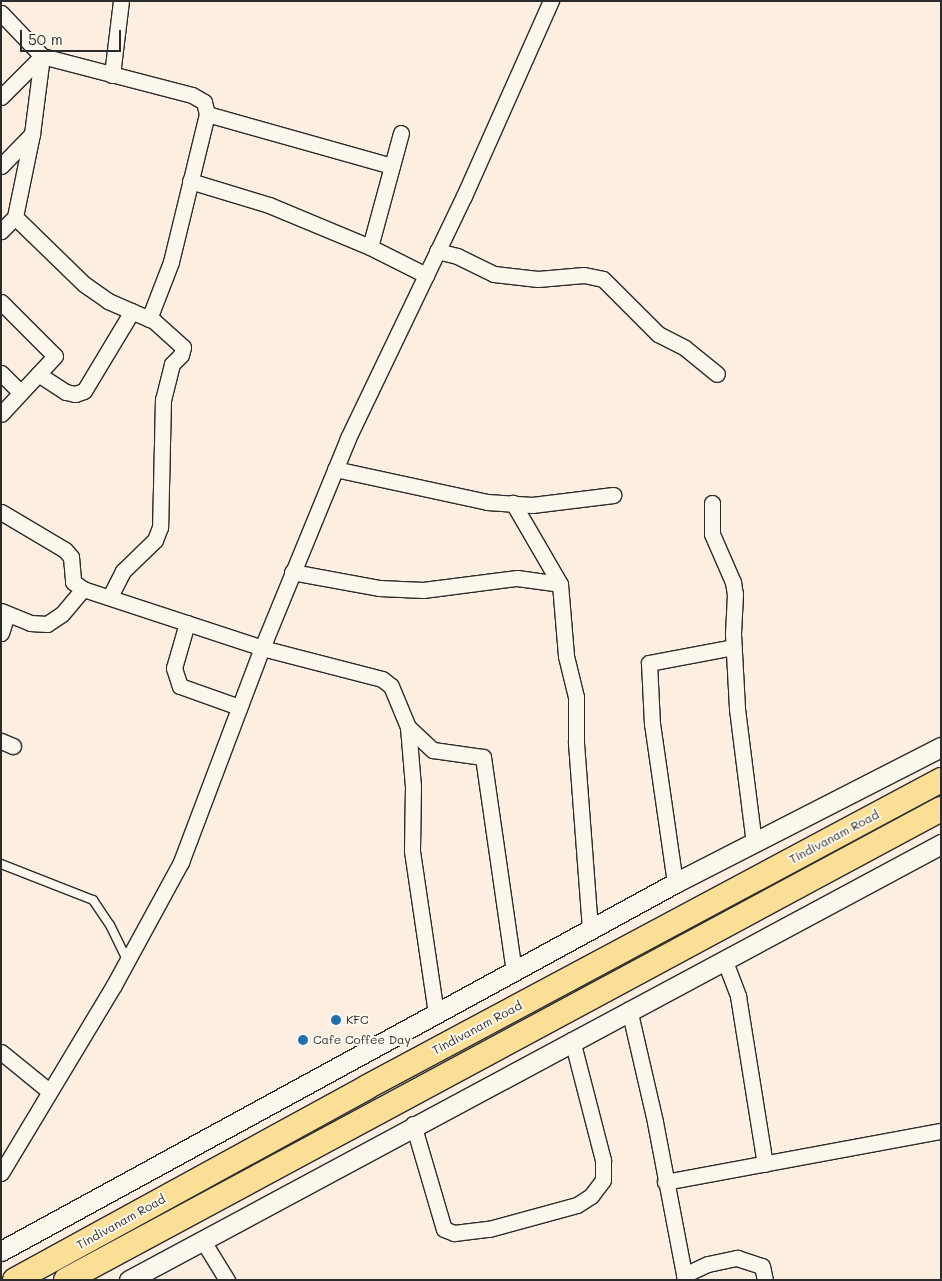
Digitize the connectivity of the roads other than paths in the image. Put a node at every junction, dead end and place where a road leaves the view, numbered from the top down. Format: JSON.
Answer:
{"nodes":[{"id":1,"x":121,"y":1,"type":"edge"},
{"id":2,"x":551,"y":1,"type":"edge"},
{"id":3,"x":3,"y":18,"type":"edge"},
{"id":4,"x":42,"y":56,"type":"junction"},
{"id":5,"x":112,"y":75,"type":"junction"},
{"id":6,"x":1,"y":97,"type":"edge"},
{"id":7,"x":207,"y":114,"type":"junction"},
{"id":8,"x":401,"y":133,"type":"dead end"},
{"id":9,"x":32,"y":134,"type":"junction"},
{"id":10,"x":1,"y":166,"type":"edge"},
{"id":11,"x":392,"y":166,"type":"junction"},
{"id":12,"x":190,"y":181,"type":"junction"},
{"id":13,"x":15,"y":217,"type":"junction"},
{"id":14,"x":1,"y":231,"type":"edge"},
{"id":15,"x":370,"y":247,"type":"junction"},
{"id":16,"x":437,"y":251,"type":"junction"},
{"id":17,"x":426,"y":275,"type":"junction"},
{"id":18,"x":1,"y":302,"type":"edge"},
{"id":19,"x":132,"y":311,"type":"junction"},
{"id":20,"x":149,"y":319,"type":"junction"},
{"id":21,"x":1,"y":373,"type":"edge"},
{"id":22,"x":38,"y":374,"type":"junction"},
{"id":23,"x":717,"y":374,"type":"dead end"},
{"id":24,"x":20,"y":392,"type":"junction"},
{"id":25,"x":1,"y":414,"type":"edge"},
{"id":26,"x":335,"y":469,"type":"junction"},
{"id":27,"x":613,"y":495,"type":"dead end"},
{"id":28,"x":712,"y":503,"type":"dead end"},
{"id":29,"x":514,"y":504,"type":"junction"},
{"id":30,"x":1,"y":512,"type":"edge"},
{"id":31,"x":292,"y":572,"type":"junction"},
{"id":32,"x":560,"y":584,"type":"junction"},
{"id":33,"x":83,"y":589,"type":"junction"},
{"id":34,"x":110,"y":597,"type":"junction"},
{"id":35,"x":4,"y":612,"type":"edge"},
{"id":36,"x":188,"y":624,"type":"junction"},
{"id":37,"x":1,"y":633,"type":"edge"},
{"id":38,"x":734,"y":647,"type":"junction"},
{"id":39,"x":262,"y":648,"type":"junction"},
{"id":40,"x":239,"y":707,"type":"junction"},
{"id":41,"x":408,"y":727,"type":"junction"},
{"id":42,"x":941,"y":747,"type":"edge"},
{"id":43,"x":941,"y":780,"type":"edge"},
{"id":44,"x":941,"y":809,"type":"edge"},
{"id":45,"x":754,"y":843,"type":"junction"},
{"id":46,"x":941,"y":844,"type":"edge"},
{"id":47,"x":1,"y":864,"type":"edge"},
{"id":48,"x":675,"y":883,"type":"junction"},
{"id":49,"x":590,"y":931,"type":"junction"},
{"id":50,"x":724,"y":959,"type":"junction"},
{"id":51,"x":127,"y":960,"type":"junction"},
{"id":52,"x":514,"y":973,"type":"junction"},
{"id":53,"x":629,"y":1009,"type":"junction"},
{"id":54,"x":436,"y":1014,"type":"junction"},
{"id":55,"x":572,"y":1040,"type":"junction"},
{"id":56,"x":1,"y":1052,"type":"edge"},
{"id":57,"x":49,"y":1091,"type":"junction"},
{"id":58,"x":414,"y":1124,"type":"junction"},
{"id":59,"x":941,"y":1131,"type":"edge"},
{"id":60,"x":765,"y":1164,"type":"junction"},
{"id":61,"x":1,"y":1173,"type":"edge"},
{"id":62,"x":666,"y":1182,"type":"junction"},
{"id":63,"x":203,"y":1240,"type":"junction"},
{"id":64,"x":1,"y":1251,"type":"edge"},
{"id":65,"x":684,"y":1277,"type":"edge"},
{"id":66,"x":15,"y":1280,"type":"edge"},
{"id":67,"x":66,"y":1280,"type":"edge"},
{"id":68,"x":129,"y":1280,"type":"edge"},
{"id":69,"x":227,"y":1280,"type":"edge"},
{"id":70,"x":765,"y":1280,"type":"edge"}],
"edges":[{"from":1,"to":5,"type":"street"},
{"from":2,"to":16,"type":"street"},
{"from":3,"to":4,"type":"street"},
{"from":4,"to":5,"type":"street"},
{"from":4,"to":6,"type":"street"},
{"from":4,"to":9,"type":"street"},
{"from":5,"to":7,"type":"street"},
{"from":7,"to":11,"type":"street"},
{"from":7,"to":12,"type":"street"},
{"from":8,"to":11,"type":"street"},
{"from":9,"to":10,"type":"street"},
{"from":9,"to":13,"type":"street"},
{"from":11,"to":15,"type":"street"},
{"from":12,"to":15,"type":"street"},
{"from":12,"to":20,"type":"street"},
{"from":13,"to":14,"type":"street"},
{"from":13,"to":19,"type":"street"},
{"from":15,"to":17,"type":"street"},
{"from":16,"to":17,"type":"street"},
{"from":16,"to":23,"type":"street"},
{"from":17,"to":26,"type":"street"},
{"from":18,"to":22,"type":"street"},
{"from":19,"to":20,"type":"street"},
{"from":19,"to":22,"type":"street"},
{"from":20,"to":34,"type":"street"},
{"from":21,"to":24,"type":"street"},
{"from":22,"to":24,"type":"street"},
{"from":24,"to":25,"type":"street"},
{"from":26,"to":29,"type":"street"},
{"from":26,"to":31,"type":"street"},
{"from":27,"to":29,"type":"street"},
{"from":28,"to":38,"type":"street"},
{"from":29,"to":32,"type":"street"},
{"from":30,"to":33,"type":"street"},
{"from":31,"to":32,"type":"street"},
{"from":31,"to":39,"type":"street"},
{"from":32,"to":49,"type":"street"},
{"from":33,"to":34,"type":"street"},
{"from":33,"to":35,"type":"street"},
{"from":34,"to":36,"type":"street"},
{"from":35,"to":37,"type":"street"},
{"from":36,"to":39,"type":"street"},
{"from":36,"to":40,"type":"street"},
{"from":38,"to":45,"type":"street"},
{"from":38,"to":48,"type":"street"},
{"from":39,"to":40,"type":"street"},
{"from":39,"to":41,"type":"street"},
{"from":40,"to":51,"type":"street"},
{"from":41,"to":52,"type":"street"},
{"from":41,"to":54,"type":"street"},
{"from":42,"to":45,"type":"street"},
{"from":43,"to":66,"type":"highway","name":"Tindivanam Road"},
{"from":44,"to":67,"type":"highway"},
{"from":45,"to":48,"type":"street"},
{"from":46,"to":50,"type":"street"},
{"from":47,"to":51,"type":"lane"},
{"from":48,"to":49,"type":"street"},
{"from":49,"to":52,"type":"street"},
{"from":50,"to":53,"type":"street"},
{"from":50,"to":60,"type":"street"},
{"from":51,"to":57,"type":"street"},
{"from":52,"to":54,"type":"street"},
{"from":53,"to":55,"type":"street"},
{"from":53,"to":62,"type":"street"},
{"from":54,"to":64,"type":"street"},
{"from":55,"to":58,"type":"street"},
{"from":55,"to":58,"type":"street"},
{"from":56,"to":57,"type":"street"},
{"from":57,"to":61,"type":"street"},
{"from":58,"to":63,"type":"street"},
{"from":59,"to":60,"type":"street"},
{"from":60,"to":62,"type":"street"},
{"from":62,"to":65,"type":"street"},
{"from":63,"to":68,"type":"street"},
{"from":63,"to":69,"type":"street"},
{"from":65,"to":70,"type":"street"}]}
